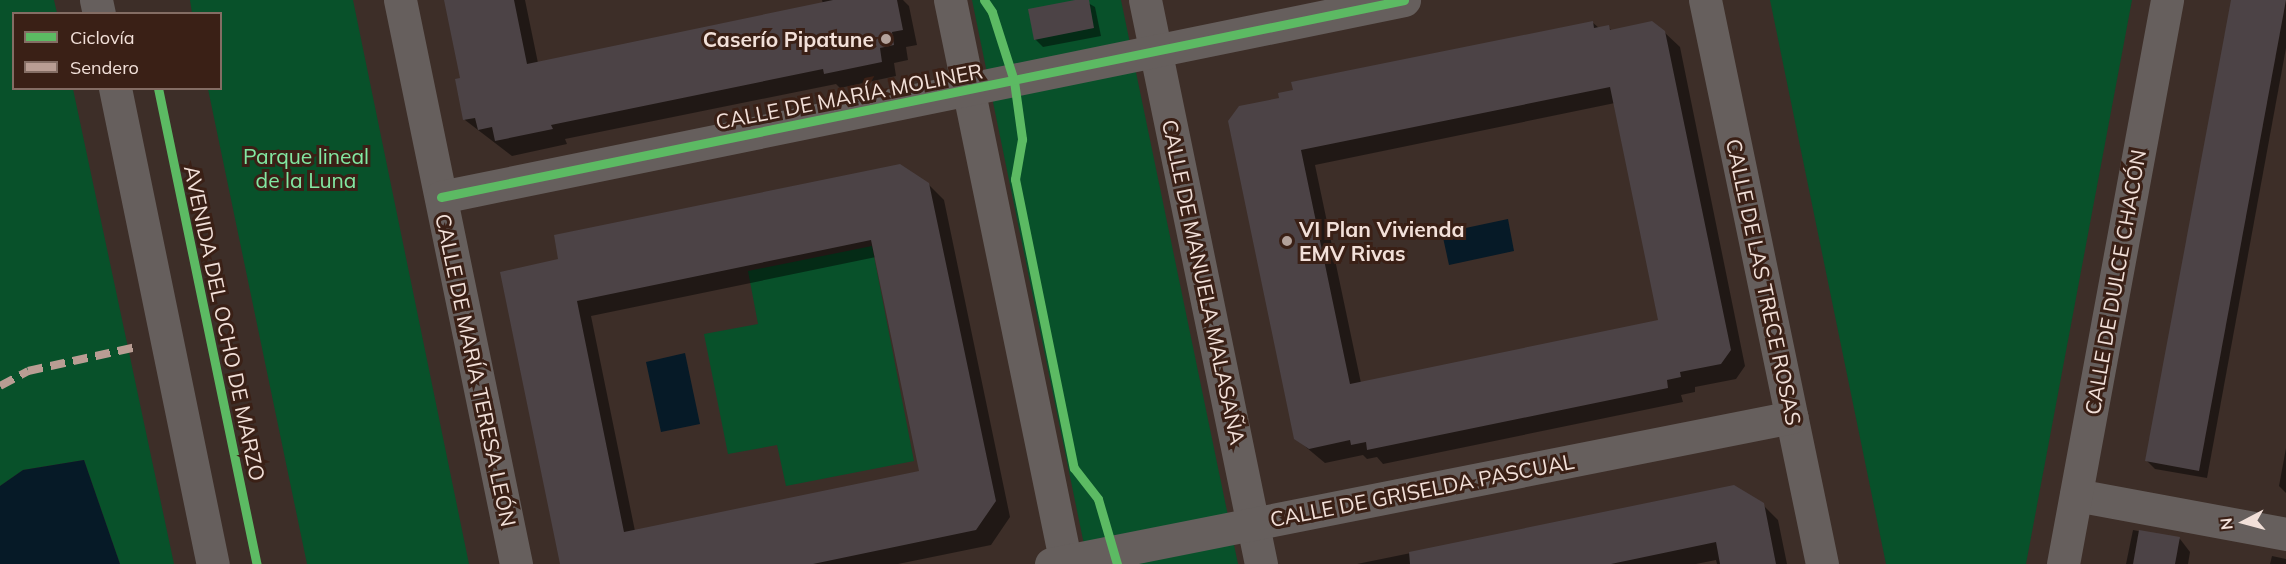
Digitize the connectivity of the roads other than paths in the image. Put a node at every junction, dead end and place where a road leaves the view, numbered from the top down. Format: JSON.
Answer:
{"nodes":[{"id":1,"x":400,"y":0,"type":"edge"},
{"id":2,"x":950,"y":0,"type":"edge"},
{"id":3,"x":1145,"y":0,"type":"edge"},
{"id":4,"x":1404,"y":0,"type":"edge"},
{"id":5,"x":1705,"y":0,"type":"edge"},
{"id":6,"x":2167,"y":0,"type":"edge"},
{"id":7,"x":1156,"y":51,"type":"junction"},
{"id":8,"x":114,"y":90,"type":"edge"},
{"id":9,"x":969,"y":90,"type":"junction"},
{"id":10,"x":441,"y":197,"type":"junction"},
{"id":11,"x":1792,"y":417,"type":"junction"},
{"id":12,"x":2076,"y":495,"type":"junction"},
{"id":13,"x":1253,"y":524,"type":"junction"},
{"id":14,"x":2286,"y":534,"type":"edge"},
{"id":15,"x":1061,"y":563,"type":"edge"},
{"id":16,"x":213,"y":564,"type":"edge"},
{"id":17,"x":516,"y":564,"type":"edge"},
{"id":18,"x":1261,"y":564,"type":"edge"},
{"id":19,"x":1822,"y":564,"type":"edge"},
{"id":20,"x":2063,"y":564,"type":"edge"}],
"edges":[{"from":1,"to":10,"type":"street","name":"CALLE DE MARÍA TERESA LEÓN"},
{"from":2,"to":9,"type":"street"},
{"from":3,"to":7,"type":"street","name":"CALLE DE MANUELA MALASAÑA"},
{"from":4,"to":7,"type":"street","name":"CALLE DE MARÍA MOLINER"},
{"from":5,"to":11,"type":"street","name":"CALLE DE LAS TRECE ROSAS"},
{"from":6,"to":12,"type":"street","name":"CALLE DE DULCE CHACÓN"},
{"from":7,"to":9,"type":"street","name":"CALLE DE MARÍA MOLINER"},
{"from":7,"to":13,"type":"street","name":"CALLE DE MANUELA MALASAÑA"},
{"from":8,"to":16,"type":"street"},
{"from":9,"to":10,"type":"street","name":"CALLE DE MARÍA MOLINER"},
{"from":9,"to":15,"type":"street"},
{"from":10,"to":17,"type":"street","name":"CALLE DE MARÍA TERESA LEÓN"},
{"from":11,"to":13,"type":"street","name":"CALLE DE GRISELDA PASCUAL"},
{"from":11,"to":19,"type":"street","name":"CALLE DE LAS TRECE ROSAS"},
{"from":12,"to":14,"type":"street"},
{"from":12,"to":20,"type":"street","name":"CALLE DE DULCE CHACÓN"},
{"from":13,"to":15,"type":"street","name":"CALLE DE GRISELDA PASCUAL"},
{"from":13,"to":18,"type":"street","name":"CALLE DE MANUELA MALASAÑA"}]}
